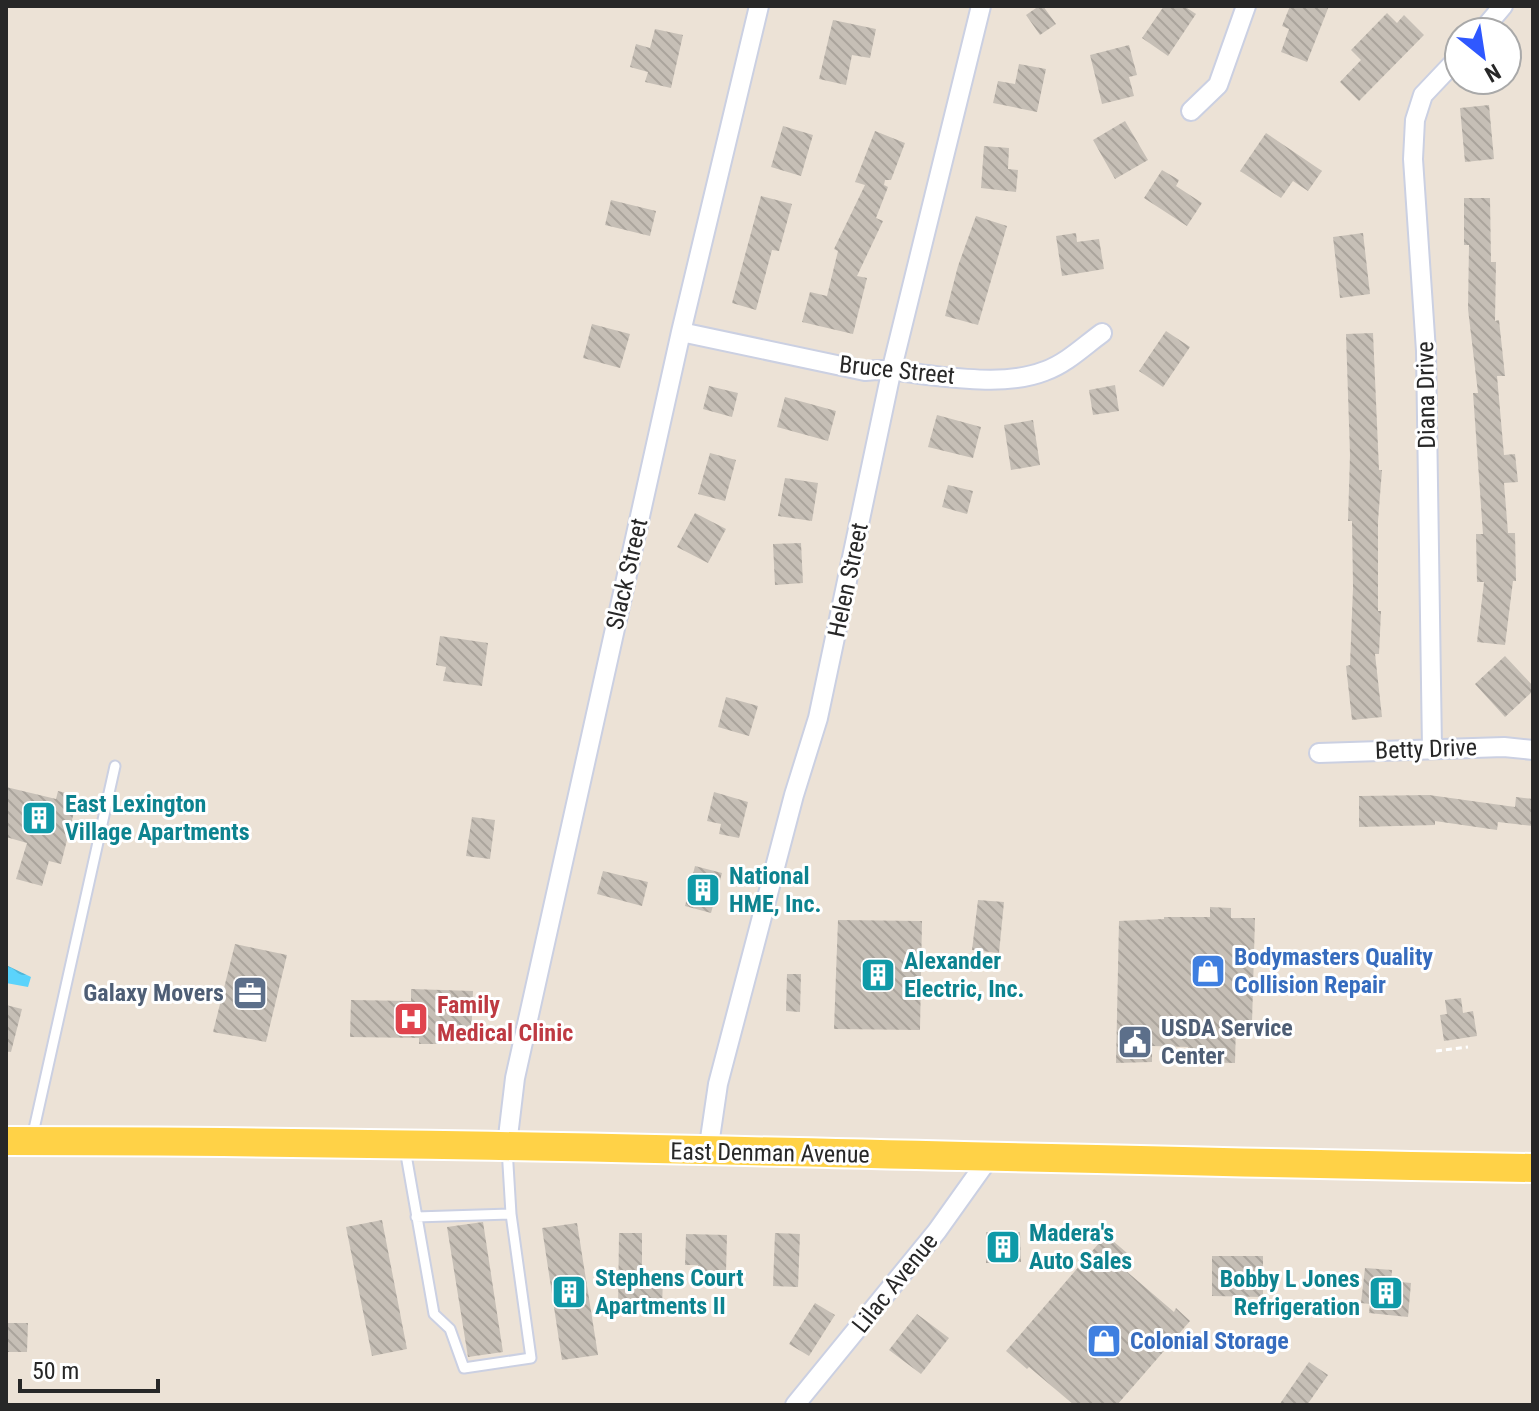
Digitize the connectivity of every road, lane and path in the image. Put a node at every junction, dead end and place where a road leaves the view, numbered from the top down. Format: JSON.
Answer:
{"nodes":[{"id":1,"x":759,"y":6,"type":"edge"},
{"id":2,"x":981,"y":6,"type":"edge"},
{"id":3,"x":1246,"y":6,"type":"edge"},
{"id":4,"x":1443,"y":74,"type":"edge"},
{"id":5,"x":1191,"y":111,"type":"dead end"},
{"id":6,"x":681,"y":332,"type":"junction"},
{"id":7,"x":1102,"y":333,"type":"dead end"},
{"id":8,"x":892,"y":368,"type":"junction"},
{"id":9,"x":1432,"y":749,"type":"junction"},
{"id":10,"x":1533,"y":750,"type":"edge"},
{"id":11,"x":1319,"y":753,"type":"dead end"},
{"id":12,"x":115,"y":766,"type":"dead end"},
{"id":13,"x":1468,"y":1047,"type":"dead end"},
{"id":14,"x":1436,"y":1051,"type":"dead end"},
{"id":15,"x":19,"y":1141,"type":"edge"},
{"id":16,"x":405,"y":1144,"type":"junction"},
{"id":17,"x":507,"y":1145,"type":"junction"},
{"id":18,"x":708,"y":1152,"type":"junction"},
{"id":19,"x":989,"y":1158,"type":"junction"},
{"id":20,"x":1533,"y":1168,"type":"edge"},
{"id":21,"x":511,"y":1214,"type":"junction"},
{"id":22,"x":416,"y":1217,"type":"junction"},
{"id":23,"x":795,"y":1405,"type":"edge"}],
"edges":[{"from":1,"to":6,"type":"street","name":"Slack Street"},
{"from":2,"to":8,"type":"street","name":"Helen Street"},
{"from":3,"to":5,"type":"street"},
{"from":4,"to":9,"type":"street","name":"Diana Drive"},
{"from":6,"to":8,"type":"street","name":"Bruce Street"},
{"from":6,"to":17,"type":"street","name":"Slack Street"},
{"from":7,"to":8,"type":"street","name":"Bruce Street"},
{"from":8,"to":18,"type":"street","name":"Helen Street"},
{"from":9,"to":10,"type":"street","name":"Betty Drive"},
{"from":9,"to":11,"type":"street","name":"Betty Drive"},
{"from":12,"to":15,"type":"lane"},
{"from":13,"to":14,"type":"path"},
{"from":15,"to":16,"type":"main road","name":"East Denman Avenue"},
{"from":16,"to":17,"type":"main road","name":"East Denman Avenue"},
{"from":16,"to":22,"type":"lane"},
{"from":17,"to":18,"type":"main road","name":"East Denman Avenue"},
{"from":17,"to":21,"type":"lane"},
{"from":18,"to":19,"type":"main road","name":"East Denman Avenue"},
{"from":19,"to":20,"type":"main road","name":"East Denman Avenue"},
{"from":19,"to":23,"type":"street","name":"Lilac Avenue"},
{"from":21,"to":22,"type":"lane"},
{"from":21,"to":22,"type":"lane"}]}
